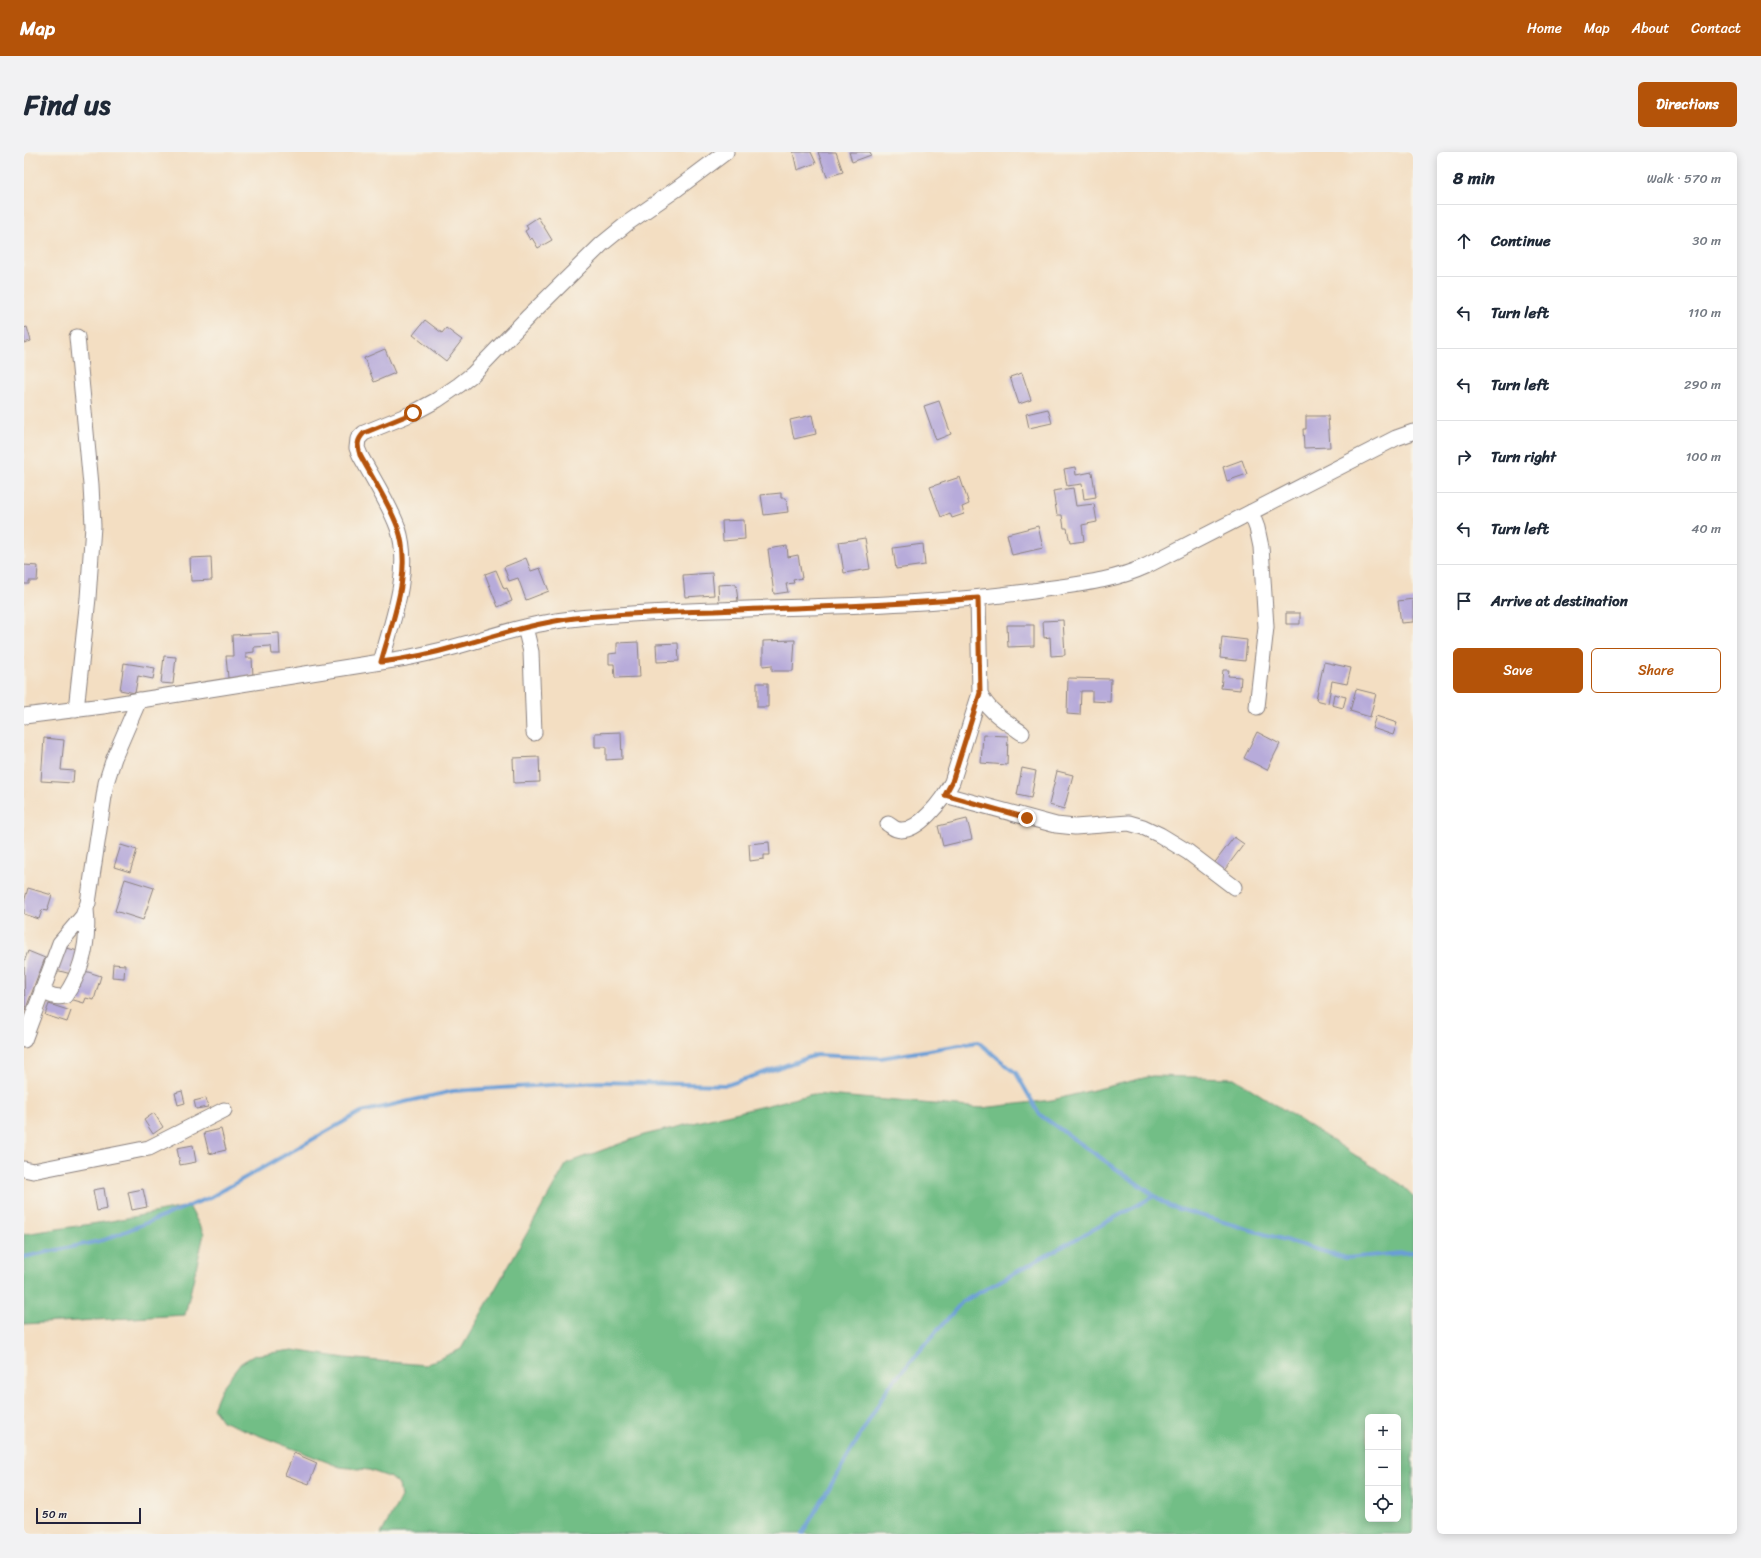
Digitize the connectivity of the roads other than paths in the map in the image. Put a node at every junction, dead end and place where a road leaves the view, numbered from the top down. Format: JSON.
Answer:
{"nodes":[{"id":1,"x":726,"y":152,"type":"edge"},
{"id":2,"x":77,"y":337,"type":"dead end"},
{"id":3,"x":1413,"y":432,"type":"edge"},
{"id":4,"x":1251,"y":512,"type":"junction"},
{"id":5,"x":978,"y":598,"type":"junction"},
{"id":6,"x":525,"y":627,"type":"junction"},
{"id":7,"x":381,"y":662,"type":"junction"},
{"id":8,"x":980,"y":693,"type":"junction"},
{"id":9,"x":139,"y":700,"type":"junction"},
{"id":10,"x":1257,"y":707,"type":"dead end"},
{"id":11,"x":76,"y":710,"type":"junction"},
{"id":12,"x":24,"y":716,"type":"edge"},
{"id":13,"x":534,"y":733,"type":"dead end"},
{"id":14,"x":1022,"y":733,"type":"dead end"},
{"id":15,"x":945,"y":795,"type":"junction"},
{"id":16,"x":888,"y":824,"type":"dead end"},
{"id":17,"x":1234,"y":887,"type":"dead end"},
{"id":18,"x":86,"y":909,"type":"junction"},
{"id":19,"x":42,"y":990,"type":"junction"},
{"id":20,"x":24,"y":1040,"type":"edge"},
{"id":21,"x":224,"y":1110,"type":"dead end"},
{"id":22,"x":24,"y":1169,"type":"edge"}],
"edges":[{"from":1,"to":7,"type":"street"},
{"from":2,"to":11,"type":"street"},
{"from":3,"to":4,"type":"street"},
{"from":4,"to":5,"type":"street"},
{"from":4,"to":10,"type":"street"},
{"from":5,"to":6,"type":"street"},
{"from":5,"to":8,"type":"street"},
{"from":6,"to":7,"type":"street"},
{"from":6,"to":13,"type":"street"},
{"from":7,"to":9,"type":"street"},
{"from":8,"to":14,"type":"street"},
{"from":8,"to":15,"type":"street"},
{"from":9,"to":11,"type":"street"},
{"from":9,"to":18,"type":"street"},
{"from":11,"to":12,"type":"street"},
{"from":15,"to":16,"type":"street"},
{"from":15,"to":17,"type":"street"},
{"from":18,"to":19,"type":"street"},
{"from":18,"to":19,"type":"street"},
{"from":19,"to":20,"type":"street"},
{"from":21,"to":22,"type":"street"}]}
